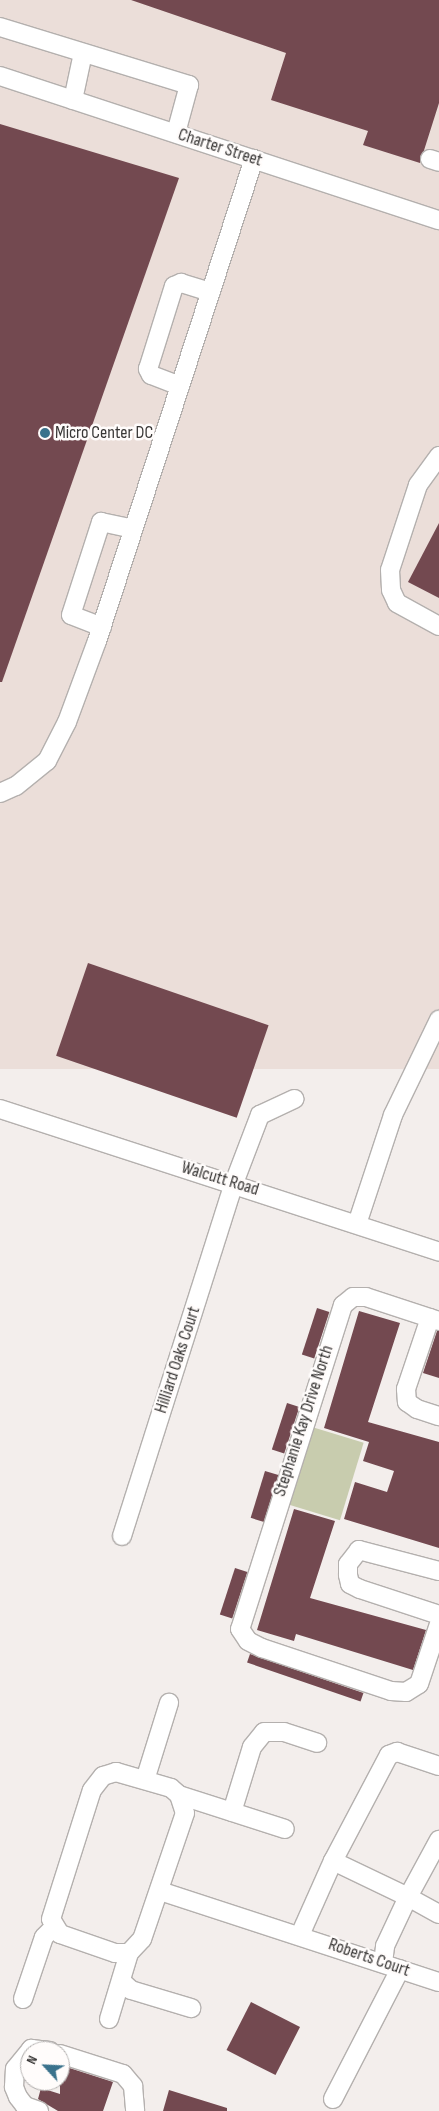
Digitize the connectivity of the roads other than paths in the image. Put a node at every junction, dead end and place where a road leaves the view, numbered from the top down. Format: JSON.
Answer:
{"nodes":[{"id":1,"x":0,"y":27,"type":"edge"},
{"id":2,"x":83,"y":53,"type":"junction"},
{"id":3,"x":0,"y":76,"type":"edge"},
{"id":4,"x":72,"y":100,"type":"junction"},
{"id":5,"x":176,"y":133,"type":"junction"},
{"id":6,"x":254,"y":159,"type":"junction"},
{"id":7,"x":439,"y":220,"type":"edge"},
{"id":8,"x":211,"y":292,"type":"junction"},
{"id":9,"x":180,"y":386,"type":"junction"},
{"id":10,"x":439,"y":456,"type":"edge"},
{"id":11,"x":133,"y":529,"type":"junction"},
{"id":12,"x":439,"y":626,"type":"edge"},
{"id":13,"x":102,"y":627,"type":"junction"},
{"id":14,"x":0,"y":793,"type":"edge"},
{"id":15,"x":439,"y":1020,"type":"edge"},
{"id":16,"x":294,"y":1099,"type":"dead end"},
{"id":17,"x":0,"y":1109,"type":"edge"},
{"id":18,"x":234,"y":1183,"type":"junction"},
{"id":19,"x":357,"y":1224,"type":"junction"},
{"id":20,"x":439,"y":1252,"type":"edge"},
{"id":21,"x":435,"y":1319,"type":"edge"},
{"id":22,"x":439,"y":1416,"type":"edge"},
{"id":23,"x":122,"y":1536,"type":"dead end"},
{"id":24,"x":439,"y":1571,"type":"edge"},
{"id":25,"x":439,"y":1615,"type":"edge"},
{"id":26,"x":439,"y":1624,"type":"edge"},
{"id":27,"x":169,"y":1703,"type":"dead end"},
{"id":28,"x":317,"y":1743,"type":"dead end"},
{"id":29,"x":439,"y":1766,"type":"edge"},
{"id":30,"x":145,"y":1780,"type":"junction"},
{"id":31,"x":179,"y":1795,"type":"junction"},
{"id":32,"x":232,"y":1812,"type":"junction"},
{"id":33,"x":285,"y":1829,"type":"dead end"},
{"id":34,"x":439,"y":1840,"type":"edge"},
{"id":35,"x":334,"y":1861,"type":"junction"},
{"id":36,"x":160,"y":1891,"type":"junction"},
{"id":37,"x":408,"y":1898,"type":"junction"},
{"id":38,"x":439,"y":1914,"type":"edge"},
{"id":39,"x":54,"y":1927,"type":"junction"},
{"id":40,"x":300,"y":1935,"type":"junction"},
{"id":41,"x":128,"y":1953,"type":"junction"},
{"id":42,"x":383,"y":1963,"type":"junction"},
{"id":43,"x":400,"y":1969,"type":"junction"},
{"id":44,"x":121,"y":1981,"type":"junction"},
{"id":45,"x":439,"y":1982,"type":"edge"},
{"id":46,"x":23,"y":1999,"type":"dead end"},
{"id":47,"x":191,"y":2008,"type":"dead end"},
{"id":48,"x":109,"y":2019,"type":"dead end"},
{"id":49,"x":70,"y":2057,"type":"edge"},
{"id":50,"x":20,"y":2064,"type":"edge"},
{"id":51,"x":332,"y":2099,"type":"dead end"},
{"id":52,"x":39,"y":2111,"type":"edge"},
{"id":53,"x":135,"y":2111,"type":"edge"}],
"edges":[{"from":1,"to":2,"type":"street"},
{"from":2,"to":4,"type":"street"},
{"from":2,"to":5,"type":"street"},
{"from":3,"to":4,"type":"street","name":"Charter Street"},
{"from":4,"to":5,"type":"street","name":"Charter Street"},
{"from":5,"to":6,"type":"street","name":"Charter Street"},
{"from":6,"to":7,"type":"street","name":"Charter Street"},
{"from":6,"to":8,"type":"street"},
{"from":8,"to":9,"type":"street"},
{"from":8,"to":9,"type":"street"},
{"from":9,"to":11,"type":"street"},
{"from":10,"to":12,"type":"street"},
{"from":11,"to":13,"type":"street"},
{"from":11,"to":13,"type":"street"},
{"from":13,"to":14,"type":"street"},
{"from":15,"to":19,"type":"street"},
{"from":16,"to":18,"type":"street","name":"Hilliard Oaks Court"},
{"from":17,"to":18,"type":"street","name":"Walcutt Road"},
{"from":18,"to":19,"type":"street","name":"Walcutt Road"},
{"from":18,"to":23,"type":"street","name":"Hilliard Oaks Court"},
{"from":19,"to":20,"type":"street","name":"Walcutt Road"},
{"from":21,"to":22,"type":"street"},
{"from":21,"to":26,"type":"street","name":"Stephanie Kay Drive North"},
{"from":24,"to":25,"type":"street"},
{"from":27,"to":30,"type":"street"},
{"from":28,"to":32,"type":"street"},
{"from":29,"to":35,"type":"street"},
{"from":30,"to":31,"type":"street"},
{"from":30,"to":39,"type":"street"},
{"from":31,"to":32,"type":"street"},
{"from":31,"to":36,"type":"street"},
{"from":32,"to":33,"type":"street"},
{"from":34,"to":37,"type":"street"},
{"from":35,"to":37,"type":"street"},
{"from":35,"to":40,"type":"street"},
{"from":36,"to":40,"type":"street","name":"Roberts Court"},
{"from":36,"to":41,"type":"street"},
{"from":37,"to":38,"type":"street"},
{"from":37,"to":42,"type":"street"},
{"from":39,"to":41,"type":"street"},
{"from":39,"to":46,"type":"street"},
{"from":40,"to":42,"type":"street","name":"Roberts Court"},
{"from":41,"to":44,"type":"street"},
{"from":42,"to":43,"type":"street","name":"Roberts Court"},
{"from":43,"to":45,"type":"street","name":"Roberts Court"},
{"from":43,"to":51,"type":"street"},
{"from":44,"to":47,"type":"street"},
{"from":44,"to":48,"type":"street"},
{"from":49,"to":53,"type":"street"},
{"from":50,"to":52,"type":"street"}]}
